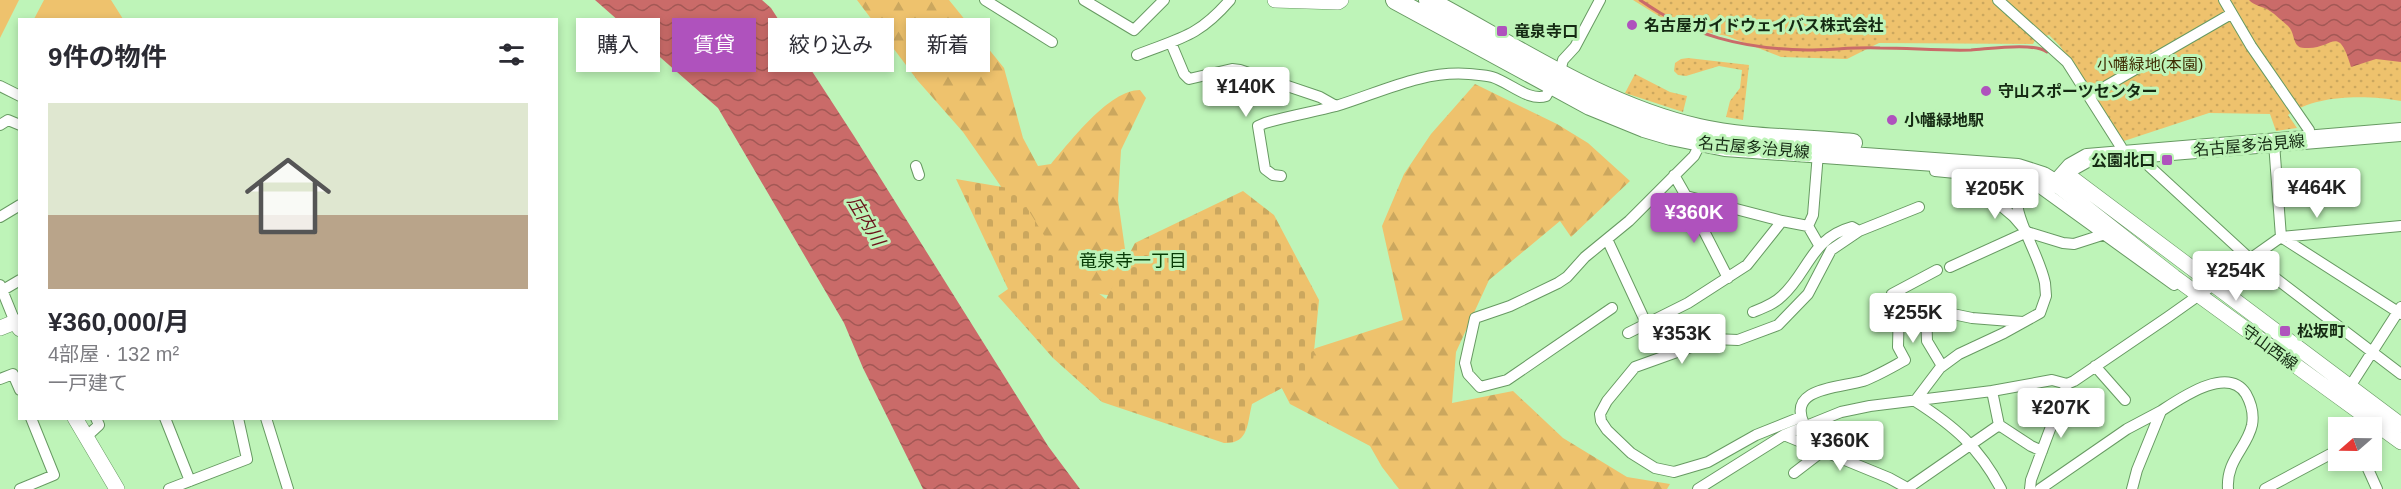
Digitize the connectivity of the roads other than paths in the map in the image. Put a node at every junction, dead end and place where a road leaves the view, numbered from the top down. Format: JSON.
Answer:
{"nodes":[{"id":1,"x":985,"y":0,"type":"edge"},
{"id":2,"x":1084,"y":0,"type":"edge"},
{"id":3,"x":1164,"y":0,"type":"edge"},
{"id":4,"x":1230,"y":0,"type":"edge"},
{"id":5,"x":1275,"y":0,"type":"edge"},
{"id":6,"x":1341,"y":0,"type":"edge"},
{"id":7,"x":1395,"y":0,"type":"edge"},
{"id":8,"x":1428,"y":0,"type":"edge"},
{"id":9,"x":1600,"y":0,"type":"edge"},
{"id":10,"x":1998,"y":0,"type":"edge"},
{"id":11,"x":2224,"y":0,"type":"edge"},
{"id":12,"x":2231,"y":14,"type":"junction"},
{"id":13,"x":1052,"y":42,"type":"dead end"},
{"id":14,"x":1171,"y":43,"type":"junction"},
{"id":15,"x":1137,"y":55,"type":"dead end"},
{"id":16,"x":1556,"y":78,"type":"junction"},
{"id":17,"x":0,"y":86,"type":"edge"},
{"id":18,"x":18,"y":95,"type":"edge"},
{"id":19,"x":2089,"y":96,"type":"junction"},
{"id":20,"x":1336,"y":106,"type":"junction"},
{"id":21,"x":0,"y":124,"type":"edge"},
{"id":22,"x":18,"y":124,"type":"edge"},
{"id":23,"x":2401,"y":132,"type":"edge"},
{"id":24,"x":2310,"y":139,"type":"junction"},
{"id":25,"x":1699,"y":140,"type":"junction"},
{"id":26,"x":2274,"y":143,"type":"junction"},
{"id":27,"x":1818,"y":153,"type":"junction"},
{"id":28,"x":2147,"y":154,"type":"junction"},
{"id":29,"x":2123,"y":156,"type":"junction"},
{"id":30,"x":1934,"y":161,"type":"junction"},
{"id":31,"x":1674,"y":175,"type":"junction"},
{"id":32,"x":1281,"y":176,"type":"dead end"},
{"id":33,"x":2061,"y":178,"type":"junction"},
{"id":34,"x":2019,"y":179,"type":"junction"},
{"id":35,"x":1970,"y":194,"type":"dead end"},
{"id":36,"x":1686,"y":196,"type":"junction"},
{"id":37,"x":18,"y":206,"type":"edge"},
{"id":38,"x":1919,"y":207,"type":"dead end"},
{"id":39,"x":0,"y":217,"type":"edge"},
{"id":40,"x":1782,"y":221,"type":"junction"},
{"id":41,"x":1808,"y":226,"type":"junction"},
{"id":42,"x":2401,"y":226,"type":"edge"},
{"id":43,"x":1859,"y":231,"type":"junction"},
{"id":44,"x":2027,"y":232,"type":"junction"},
{"id":45,"x":2102,"y":235,"type":"junction"},
{"id":46,"x":2281,"y":237,"type":"junction"},
{"id":47,"x":1607,"y":239,"type":"junction"},
{"id":48,"x":1819,"y":245,"type":"junction"},
{"id":49,"x":2249,"y":258,"type":"junction"},
{"id":50,"x":1950,"y":267,"type":"dead end"},
{"id":51,"x":1937,"y":270,"type":"dead end"},
{"id":52,"x":1728,"y":278,"type":"junction"},
{"id":53,"x":18,"y":281,"type":"edge"},
{"id":54,"x":2212,"y":284,"type":"junction"},
{"id":55,"x":2,"y":287,"type":"edge"},
{"id":56,"x":2197,"y":297,"type":"junction"},
{"id":57,"x":1899,"y":303,"type":"junction"},
{"id":58,"x":1611,"y":308,"type":"dead end"},
{"id":59,"x":1926,"y":309,"type":"junction"},
{"id":60,"x":2400,"y":311,"type":"edge"},
{"id":61,"x":1753,"y":312,"type":"dead end"},
{"id":62,"x":2023,"y":322,"type":"junction"},
{"id":63,"x":18,"y":323,"type":"edge"},
{"id":64,"x":1646,"y":323,"type":"junction"},
{"id":65,"x":0,"y":327,"type":"edge"},
{"id":66,"x":1628,"y":333,"type":"dead end"},
{"id":67,"x":2373,"y":351,"type":"junction"},
{"id":68,"x":1942,"y":366,"type":"junction"},
{"id":69,"x":2095,"y":366,"type":"junction"},
{"id":70,"x":2401,"y":374,"type":"edge"},
{"id":71,"x":0,"y":379,"type":"edge"},
{"id":72,"x":2067,"y":384,"type":"junction"},
{"id":73,"x":18,"y":385,"type":"edge"},
{"id":74,"x":2349,"y":388,"type":"junction"},
{"id":75,"x":1992,"y":391,"type":"junction"},
{"id":76,"x":2125,"y":400,"type":"dead end"},
{"id":77,"x":1915,"y":401,"type":"junction"},
{"id":78,"x":2161,"y":411,"type":"junction"},
{"id":79,"x":2359,"y":417,"type":"edge"},
{"id":80,"x":32,"y":420,"type":"edge"},
{"id":81,"x":76,"y":420,"type":"edge"},
{"id":82,"x":97,"y":420,"type":"edge"},
{"id":83,"x":166,"y":420,"type":"edge"},
{"id":84,"x":238,"y":420,"type":"edge"},
{"id":85,"x":267,"y":420,"type":"edge"},
{"id":86,"x":1803,"y":421,"type":"junction"},
{"id":87,"x":2000,"y":425,"type":"junction"},
{"id":88,"x":2401,"y":425,"type":"edge"},
{"id":89,"x":2382,"y":432,"type":"edge"},
{"id":90,"x":1784,"y":435,"type":"junction"},
{"id":91,"x":86,"y":437,"type":"junction"},
{"id":92,"x":2401,"y":442,"type":"edge"},
{"id":93,"x":1972,"y":444,"type":"junction"},
{"id":94,"x":1824,"y":450,"type":"junction"},
{"id":95,"x":2042,"y":451,"type":"junction"},
{"id":96,"x":2328,"y":455,"type":"edge"},
{"id":97,"x":2369,"y":471,"type":"edge"},
{"id":98,"x":1794,"y":472,"type":"dead end"},
{"id":99,"x":190,"y":481,"type":"junction"},
{"id":100,"x":1907,"y":488,"type":"edge"},
{"id":101,"x":20,"y":489,"type":"edge"},
{"id":102,"x":117,"y":489,"type":"edge"},
{"id":103,"x":169,"y":489,"type":"edge"},
{"id":104,"x":288,"y":489,"type":"edge"},
{"id":105,"x":1698,"y":489,"type":"edge"},
{"id":106,"x":2001,"y":489,"type":"edge"},
{"id":107,"x":2030,"y":489,"type":"edge"},
{"id":108,"x":2040,"y":489,"type":"edge"},
{"id":109,"x":2132,"y":489,"type":"edge"},
{"id":110,"x":2228,"y":489,"type":"edge"},
{"id":111,"x":2265,"y":489,"type":"edge"},
{"id":112,"x":2377,"y":489,"type":"edge"}],
"edges":[{"from":1,"to":13,"type":"street"},
{"from":2,"to":3,"type":"street"},
{"from":4,"to":14,"type":"street"},
{"from":5,"to":6,"type":"main road"},
{"from":7,"to":16,"type":"main road","name":"名古屋多治見線"},
{"from":8,"to":16,"type":"main road","name":"名古屋多治見線"},
{"from":9,"to":16,"type":"street"},
{"from":10,"to":19,"type":"street"},
{"from":11,"to":12,"type":"street"},
{"from":12,"to":19,"type":"street"},
{"from":12,"to":24,"type":"street"},
{"from":14,"to":15,"type":"street"},
{"from":14,"to":20,"type":"street"},
{"from":16,"to":20,"type":"street"},
{"from":16,"to":25,"type":"main road","name":"名古屋多治見線"},
{"from":17,"to":18,"type":"street"},
{"from":19,"to":29,"type":"street"},
{"from":20,"to":32,"type":"street"},
{"from":21,"to":22,"type":"street"},
{"from":23,"to":24,"type":"main road","name":"名古屋多治見線"},
{"from":24,"to":26,"type":"main road","name":"名古屋多治見線"},
{"from":25,"to":27,"type":"main road","name":"名古屋多治見線"},
{"from":25,"to":31,"type":"street"},
{"from":25,"to":33,"type":"main road","name":"名古屋多治見線"},
{"from":26,"to":28,"type":"main road","name":"名古屋多治見線"},
{"from":26,"to":46,"type":"street"},
{"from":27,"to":30,"type":"main road","name":"名古屋多治見線"},
{"from":27,"to":41,"type":"street"},
{"from":28,"to":29,"type":"main road","name":"名古屋多治見線"},
{"from":28,"to":49,"type":"street"},
{"from":29,"to":33,"type":"main road","name":"名古屋多治見線"},
{"from":30,"to":33,"type":"main road","name":"名古屋多治見線"},
{"from":30,"to":34,"type":"street"},
{"from":31,"to":36,"type":"street"},
{"from":31,"to":47,"type":"street"},
{"from":33,"to":54,"type":"main road","name":"守山西線"},
{"from":33,"to":56,"type":"main road","name":"守山西線"},
{"from":34,"to":44,"type":"street"},
{"from":34,"to":45,"type":"street"},
{"from":35,"to":44,"type":"street"},
{"from":36,"to":40,"type":"street"},
{"from":36,"to":52,"type":"street"},
{"from":37,"to":39,"type":"street"},
{"from":38,"to":43,"type":"street"},
{"from":40,"to":41,"type":"street"},
{"from":40,"to":52,"type":"street"},
{"from":41,"to":48,"type":"street"},
{"from":42,"to":46,"type":"street"},
{"from":43,"to":48,"type":"street"},
{"from":43,"to":86,"type":"street"},
{"from":44,"to":45,"type":"street"},
{"from":44,"to":50,"type":"street"},
{"from":44,"to":62,"type":"street"},
{"from":45,"to":56,"type":"street"},
{"from":46,"to":49,"type":"street"},
{"from":46,"to":60,"type":"street"},
{"from":47,"to":58,"type":"street"},
{"from":47,"to":64,"type":"street"},
{"from":48,"to":61,"type":"street"},
{"from":49,"to":54,"type":"street"},
{"from":49,"to":67,"type":"street"},
{"from":51,"to":57,"type":"street"},
{"from":52,"to":64,"type":"street"},
{"from":53,"to":55,"type":"street"},
{"from":54,"to":56,"type":"street"},
{"from":54,"to":74,"type":"main road","name":"守山西線"},
{"from":55,"to":63,"type":"street"},
{"from":56,"to":69,"type":"street"},
{"from":56,"to":79,"type":"main road","name":"守山西線"},
{"from":57,"to":59,"type":"street"},
{"from":57,"to":86,"type":"street"},
{"from":59,"to":62,"type":"street"},
{"from":59,"to":68,"type":"street"},
{"from":60,"to":67,"type":"street"},
{"from":62,"to":68,"type":"street"},
{"from":63,"to":65,"type":"main road"},
{"from":64,"to":66,"type":"street"},
{"from":67,"to":70,"type":"street"},
{"from":67,"to":74,"type":"street"},
{"from":68,"to":77,"type":"street"},
{"from":69,"to":72,"type":"street"},
{"from":69,"to":76,"type":"street"},
{"from":71,"to":73,"type":"street"},
{"from":72,"to":75,"type":"street"},
{"from":72,"to":95,"type":"street"},
{"from":74,"to":88,"type":"main road","name":"守山西線"},
{"from":75,"to":77,"type":"street"},
{"from":75,"to":87,"type":"street"},
{"from":77,"to":86,"type":"street"},
{"from":77,"to":93,"type":"street"},
{"from":78,"to":108,"type":"street"},
{"from":78,"to":109,"type":"street"},
{"from":78,"to":110,"type":"street"},
{"from":80,"to":101,"type":"street"},
{"from":81,"to":91,"type":"main road"},
{"from":82,"to":91,"type":"street"},
{"from":83,"to":99,"type":"street"},
{"from":84,"to":99,"type":"street"},
{"from":85,"to":104,"type":"street"},
{"from":86,"to":90,"type":"street"},
{"from":87,"to":93,"type":"street"},
{"from":87,"to":95,"type":"street"},
{"from":89,"to":92,"type":"main road","name":"守山西線"},
{"from":90,"to":94,"type":"street"},
{"from":90,"to":105,"type":"street"},
{"from":91,"to":102,"type":"main road"},
{"from":93,"to":100,"type":"street"},
{"from":93,"to":106,"type":"street"},
{"from":94,"to":98,"type":"street"},
{"from":94,"to":100,"type":"street"},
{"from":95,"to":107,"type":"street"},
{"from":96,"to":111,"type":"street"},
{"from":97,"to":112,"type":"street"},
{"from":99,"to":103,"type":"street"}]}
